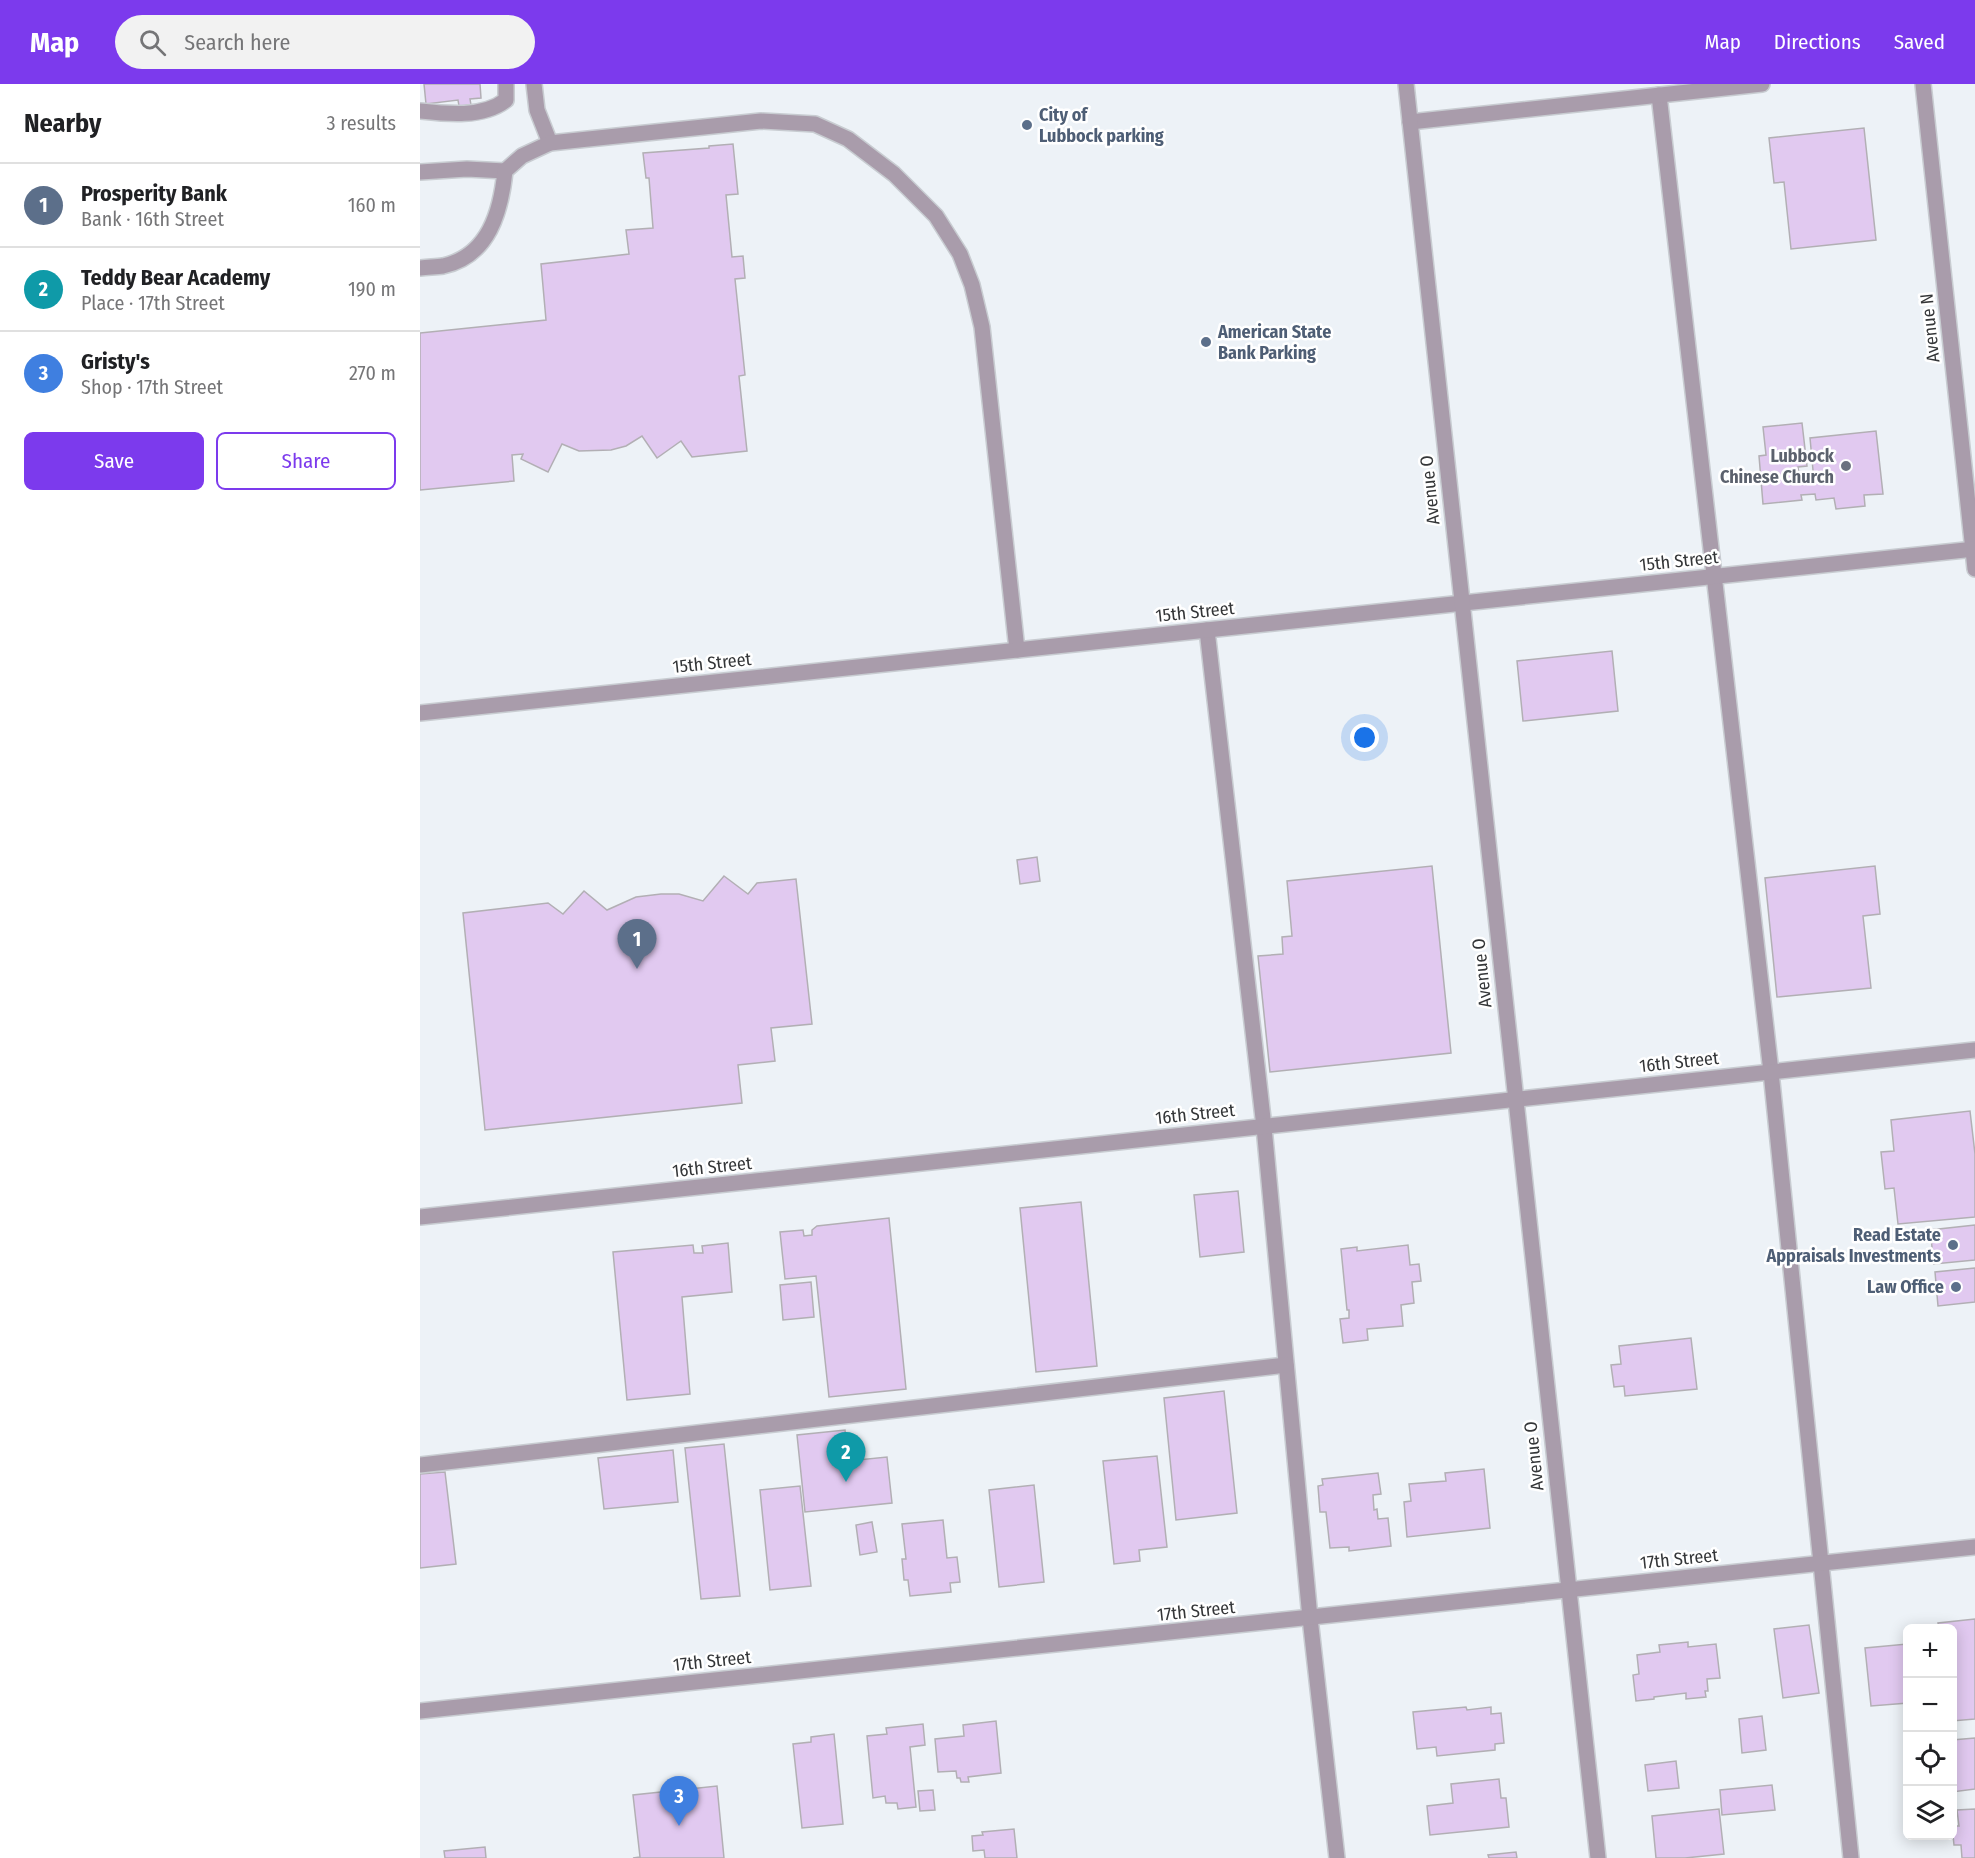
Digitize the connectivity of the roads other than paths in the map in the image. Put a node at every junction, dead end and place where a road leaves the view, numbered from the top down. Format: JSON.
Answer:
{"nodes":[{"id":1,"x":506,"y":84,"type":"edge"},
{"id":2,"x":534,"y":84,"type":"edge"},
{"id":3,"x":1406,"y":84,"type":"edge"},
{"id":4,"x":1762,"y":84,"type":"edge"},
{"id":5,"x":1923,"y":84,"type":"edge"},
{"id":6,"x":1659,"y":95,"type":"junction"},
{"id":7,"x":420,"y":111,"type":"edge"},
{"id":8,"x":1410,"y":122,"type":"junction"},
{"id":9,"x":550,"y":143,"type":"junction"},
{"id":10,"x":506,"y":171,"type":"junction"},
{"id":11,"x":420,"y":172,"type":"edge"},
{"id":12,"x":420,"y":268,"type":"edge"},
{"id":13,"x":1974,"y":549,"type":"edge"},
{"id":14,"x":1975,"y":569,"type":"edge"},
{"id":15,"x":1714,"y":577,"type":"junction"},
{"id":16,"x":1462,"y":603,"type":"junction"},
{"id":17,"x":1207,"y":630,"type":"junction"},
{"id":18,"x":1017,"y":650,"type":"junction"},
{"id":19,"x":420,"y":713,"type":"edge"},
{"id":20,"x":1975,"y":1050,"type":"edge"},
{"id":21,"x":1771,"y":1072,"type":"junction"},
{"id":22,"x":1515,"y":1100,"type":"junction"},
{"id":23,"x":1264,"y":1126,"type":"junction"},
{"id":24,"x":420,"y":1217,"type":"edge"},
{"id":25,"x":1286,"y":1365,"type":"junction"},
{"id":26,"x":420,"y":1465,"type":"edge"},
{"id":27,"x":1975,"y":1547,"type":"edge"},
{"id":28,"x":1820,"y":1563,"type":"junction"},
{"id":29,"x":1568,"y":1590,"type":"junction"},
{"id":30,"x":1310,"y":1618,"type":"junction"},
{"id":31,"x":420,"y":1711,"type":"edge"},
{"id":32,"x":1334,"y":1858,"type":"edge"},
{"id":33,"x":1598,"y":1858,"type":"edge"},
{"id":34,"x":1851,"y":1858,"type":"edge"}],
"edges":[{"from":1,"to":7,"type":"street"},
{"from":2,"to":9,"type":"street"},
{"from":3,"to":8,"type":"street","name":"Avenue O"},
{"from":4,"to":6,"type":"street"},
{"from":5,"to":13,"type":"street","name":"Avenue N"},
{"from":6,"to":8,"type":"street"},
{"from":6,"to":15,"type":"street"},
{"from":8,"to":16,"type":"street","name":"Avenue O"},
{"from":9,"to":10,"type":"street"},
{"from":9,"to":18,"type":"street"},
{"from":10,"to":11,"type":"street"},
{"from":10,"to":12,"type":"street"},
{"from":13,"to":14,"type":"street","name":"Avenue N"},
{"from":13,"to":15,"type":"street","name":"15th Street"},
{"from":15,"to":16,"type":"street","name":"15th Street"},
{"from":15,"to":21,"type":"street"},
{"from":16,"to":17,"type":"street","name":"15th Street"},
{"from":16,"to":22,"type":"street","name":"Avenue O"},
{"from":17,"to":18,"type":"street","name":"15th Street"},
{"from":17,"to":23,"type":"street"},
{"from":18,"to":19,"type":"street","name":"15th Street"},
{"from":20,"to":21,"type":"street","name":"16th Street"},
{"from":21,"to":22,"type":"street","name":"16th Street"},
{"from":21,"to":28,"type":"street"},
{"from":22,"to":23,"type":"street","name":"16th Street"},
{"from":22,"to":29,"type":"street","name":"Avenue O"},
{"from":23,"to":24,"type":"street","name":"16th Street"},
{"from":23,"to":25,"type":"street"},
{"from":25,"to":26,"type":"street"},
{"from":25,"to":30,"type":"street"},
{"from":27,"to":28,"type":"street","name":"17th Street"},
{"from":28,"to":29,"type":"street","name":"17th Street"},
{"from":28,"to":34,"type":"street"},
{"from":29,"to":30,"type":"street","name":"17th Street"},
{"from":29,"to":33,"type":"street","name":"Avenue O"},
{"from":30,"to":31,"type":"street","name":"17th Street"},
{"from":30,"to":32,"type":"street"}]}
